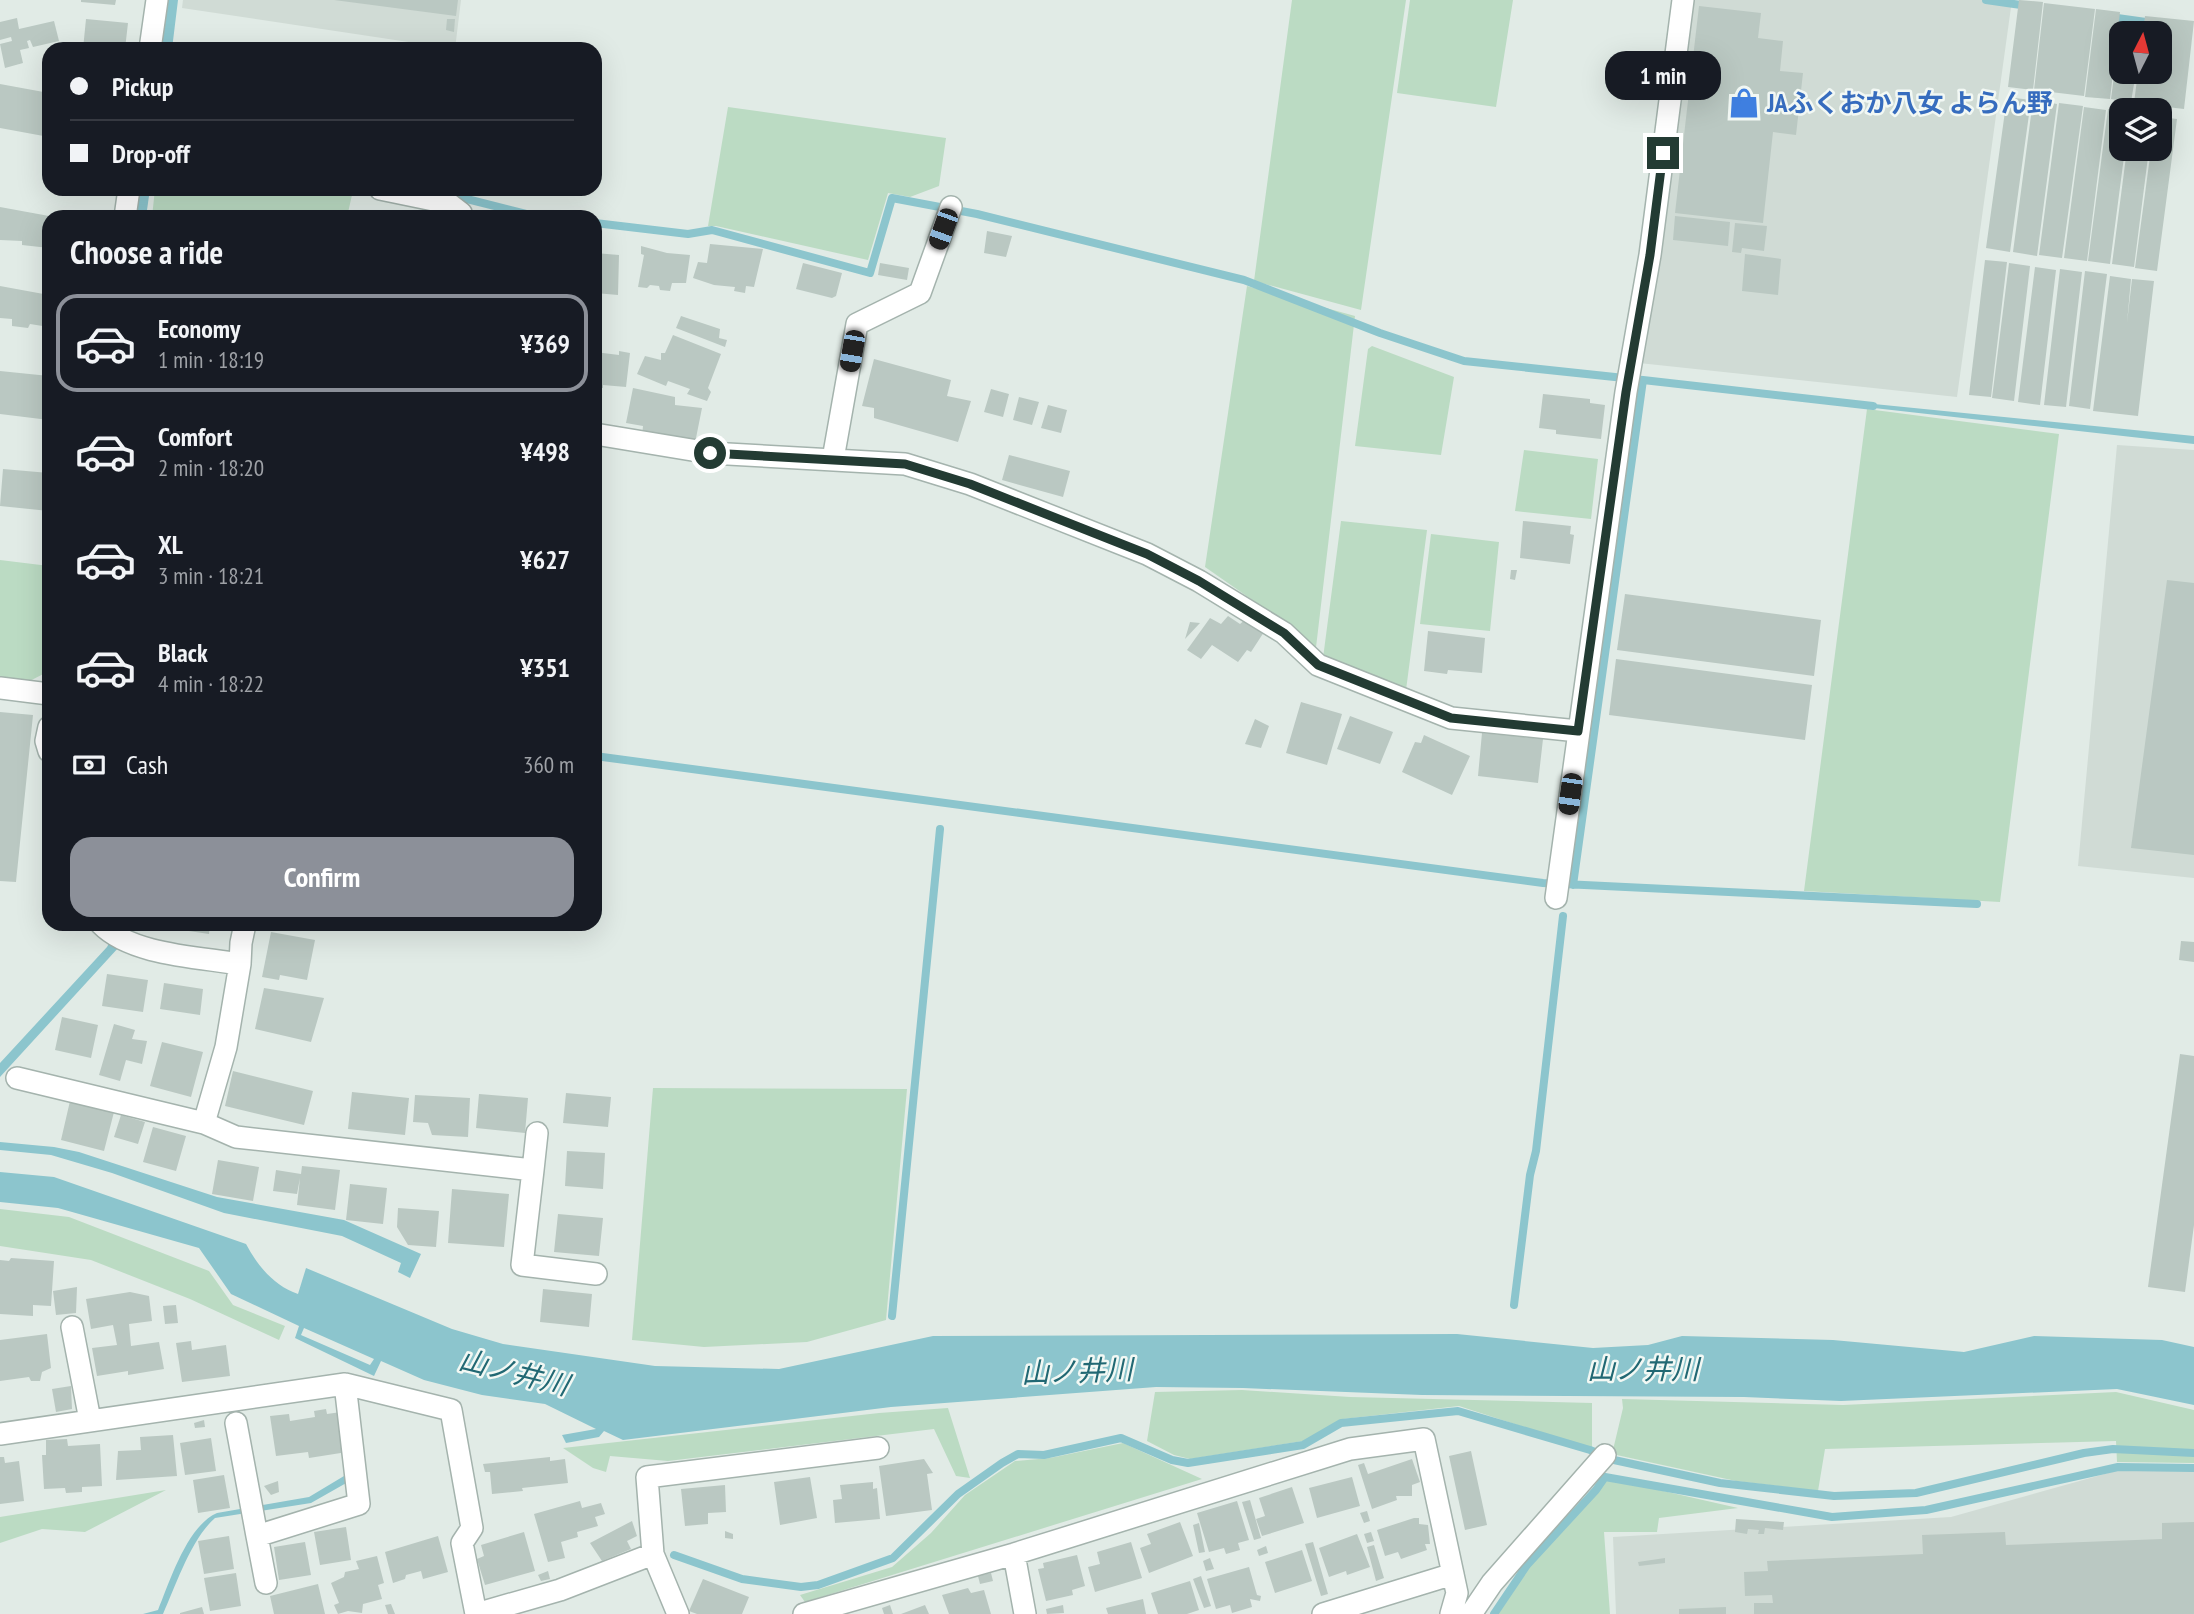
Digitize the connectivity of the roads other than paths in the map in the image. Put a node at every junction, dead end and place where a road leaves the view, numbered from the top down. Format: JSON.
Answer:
{"nodes":[{"id":1,"x":157,"y":0,"type":"edge"},
{"id":2,"x":1683,"y":0,"type":"edge"},
{"id":3,"x":151,"y":42,"type":"edge"},
{"id":4,"x":417,"y":196,"type":"edge"},
{"id":5,"x":951,"y":207,"type":"dead end"},
{"id":6,"x":457,"y":210,"type":"edge"},
{"id":7,"x":602,"y":435,"type":"edge"},
{"id":8,"x":833,"y":458,"type":"junction"},
{"id":9,"x":0,"y":688,"type":"edge"},
{"id":10,"x":42,"y":693,"type":"edge"},
{"id":11,"x":1578,"y":731,"type":"junction"},
{"id":12,"x":1556,"y":898,"type":"dead end"},
{"id":13,"x":244,"y":931,"type":"edge"},
{"id":14,"x":113,"y":933,"type":"edge"},
{"id":15,"x":240,"y":964,"type":"junction"},
{"id":16,"x":17,"y":1078,"type":"dead end"},
{"id":17,"x":204,"y":1123,"type":"junction"},
{"id":18,"x":537,"y":1133,"type":"dead end"},
{"id":19,"x":533,"y":1170,"type":"junction"},
{"id":20,"x":596,"y":1274,"type":"dead end"},
{"id":21,"x":72,"y":1327,"type":"dead end"},
{"id":22,"x":345,"y":1384,"type":"junction"},
{"id":23,"x":90,"y":1420,"type":"junction"},
{"id":24,"x":236,"y":1423,"type":"dead end"},
{"id":25,"x":0,"y":1434,"type":"edge"},
{"id":26,"x":878,"y":1448,"type":"dead end"},
{"id":27,"x":1605,"y":1455,"type":"dead end"},
{"id":28,"x":253,"y":1518,"type":"junction"},
{"id":29,"x":653,"y":1554,"type":"junction"},
{"id":30,"x":1014,"y":1554,"type":"junction"},
{"id":31,"x":1453,"y":1574,"type":"junction"},
{"id":32,"x":266,"y":1583,"type":"dead end"},
{"id":33,"x":476,"y":1614,"type":"edge"},
{"id":34,"x":678,"y":1614,"type":"edge"},
{"id":35,"x":804,"y":1614,"type":"edge"},
{"id":36,"x":1026,"y":1614,"type":"edge"},
{"id":37,"x":1323,"y":1614,"type":"edge"},
{"id":38,"x":1451,"y":1614,"type":"edge"},
{"id":39,"x":1471,"y":1614,"type":"edge"}],
"edges":[{"from":1,"to":3,"type":"street"},
{"from":2,"to":11,"type":"street"},
{"from":4,"to":6,"type":"street"},
{"from":5,"to":8,"type":"street"},
{"from":7,"to":8,"type":"street"},
{"from":8,"to":11,"type":"street"},
{"from":9,"to":10,"type":"street"},
{"from":11,"to":12,"type":"street"},
{"from":13,"to":15,"type":"street"},
{"from":14,"to":15,"type":"street"},
{"from":15,"to":17,"type":"street"},
{"from":16,"to":17,"type":"street"},
{"from":17,"to":19,"type":"street"},
{"from":18,"to":19,"type":"street"},
{"from":19,"to":20,"type":"street"},
{"from":21,"to":23,"type":"street"},
{"from":22,"to":23,"type":"street"},
{"from":22,"to":28,"type":"street"},
{"from":22,"to":33,"type":"street"},
{"from":23,"to":25,"type":"street"},
{"from":24,"to":28,"type":"street"},
{"from":26,"to":29,"type":"street"},
{"from":27,"to":39,"type":"street"},
{"from":28,"to":32,"type":"street"},
{"from":29,"to":33,"type":"street"},
{"from":29,"to":34,"type":"street"},
{"from":30,"to":31,"type":"street"},
{"from":30,"to":35,"type":"street"},
{"from":30,"to":36,"type":"street"},
{"from":31,"to":37,"type":"street"},
{"from":31,"to":38,"type":"street"}]}
